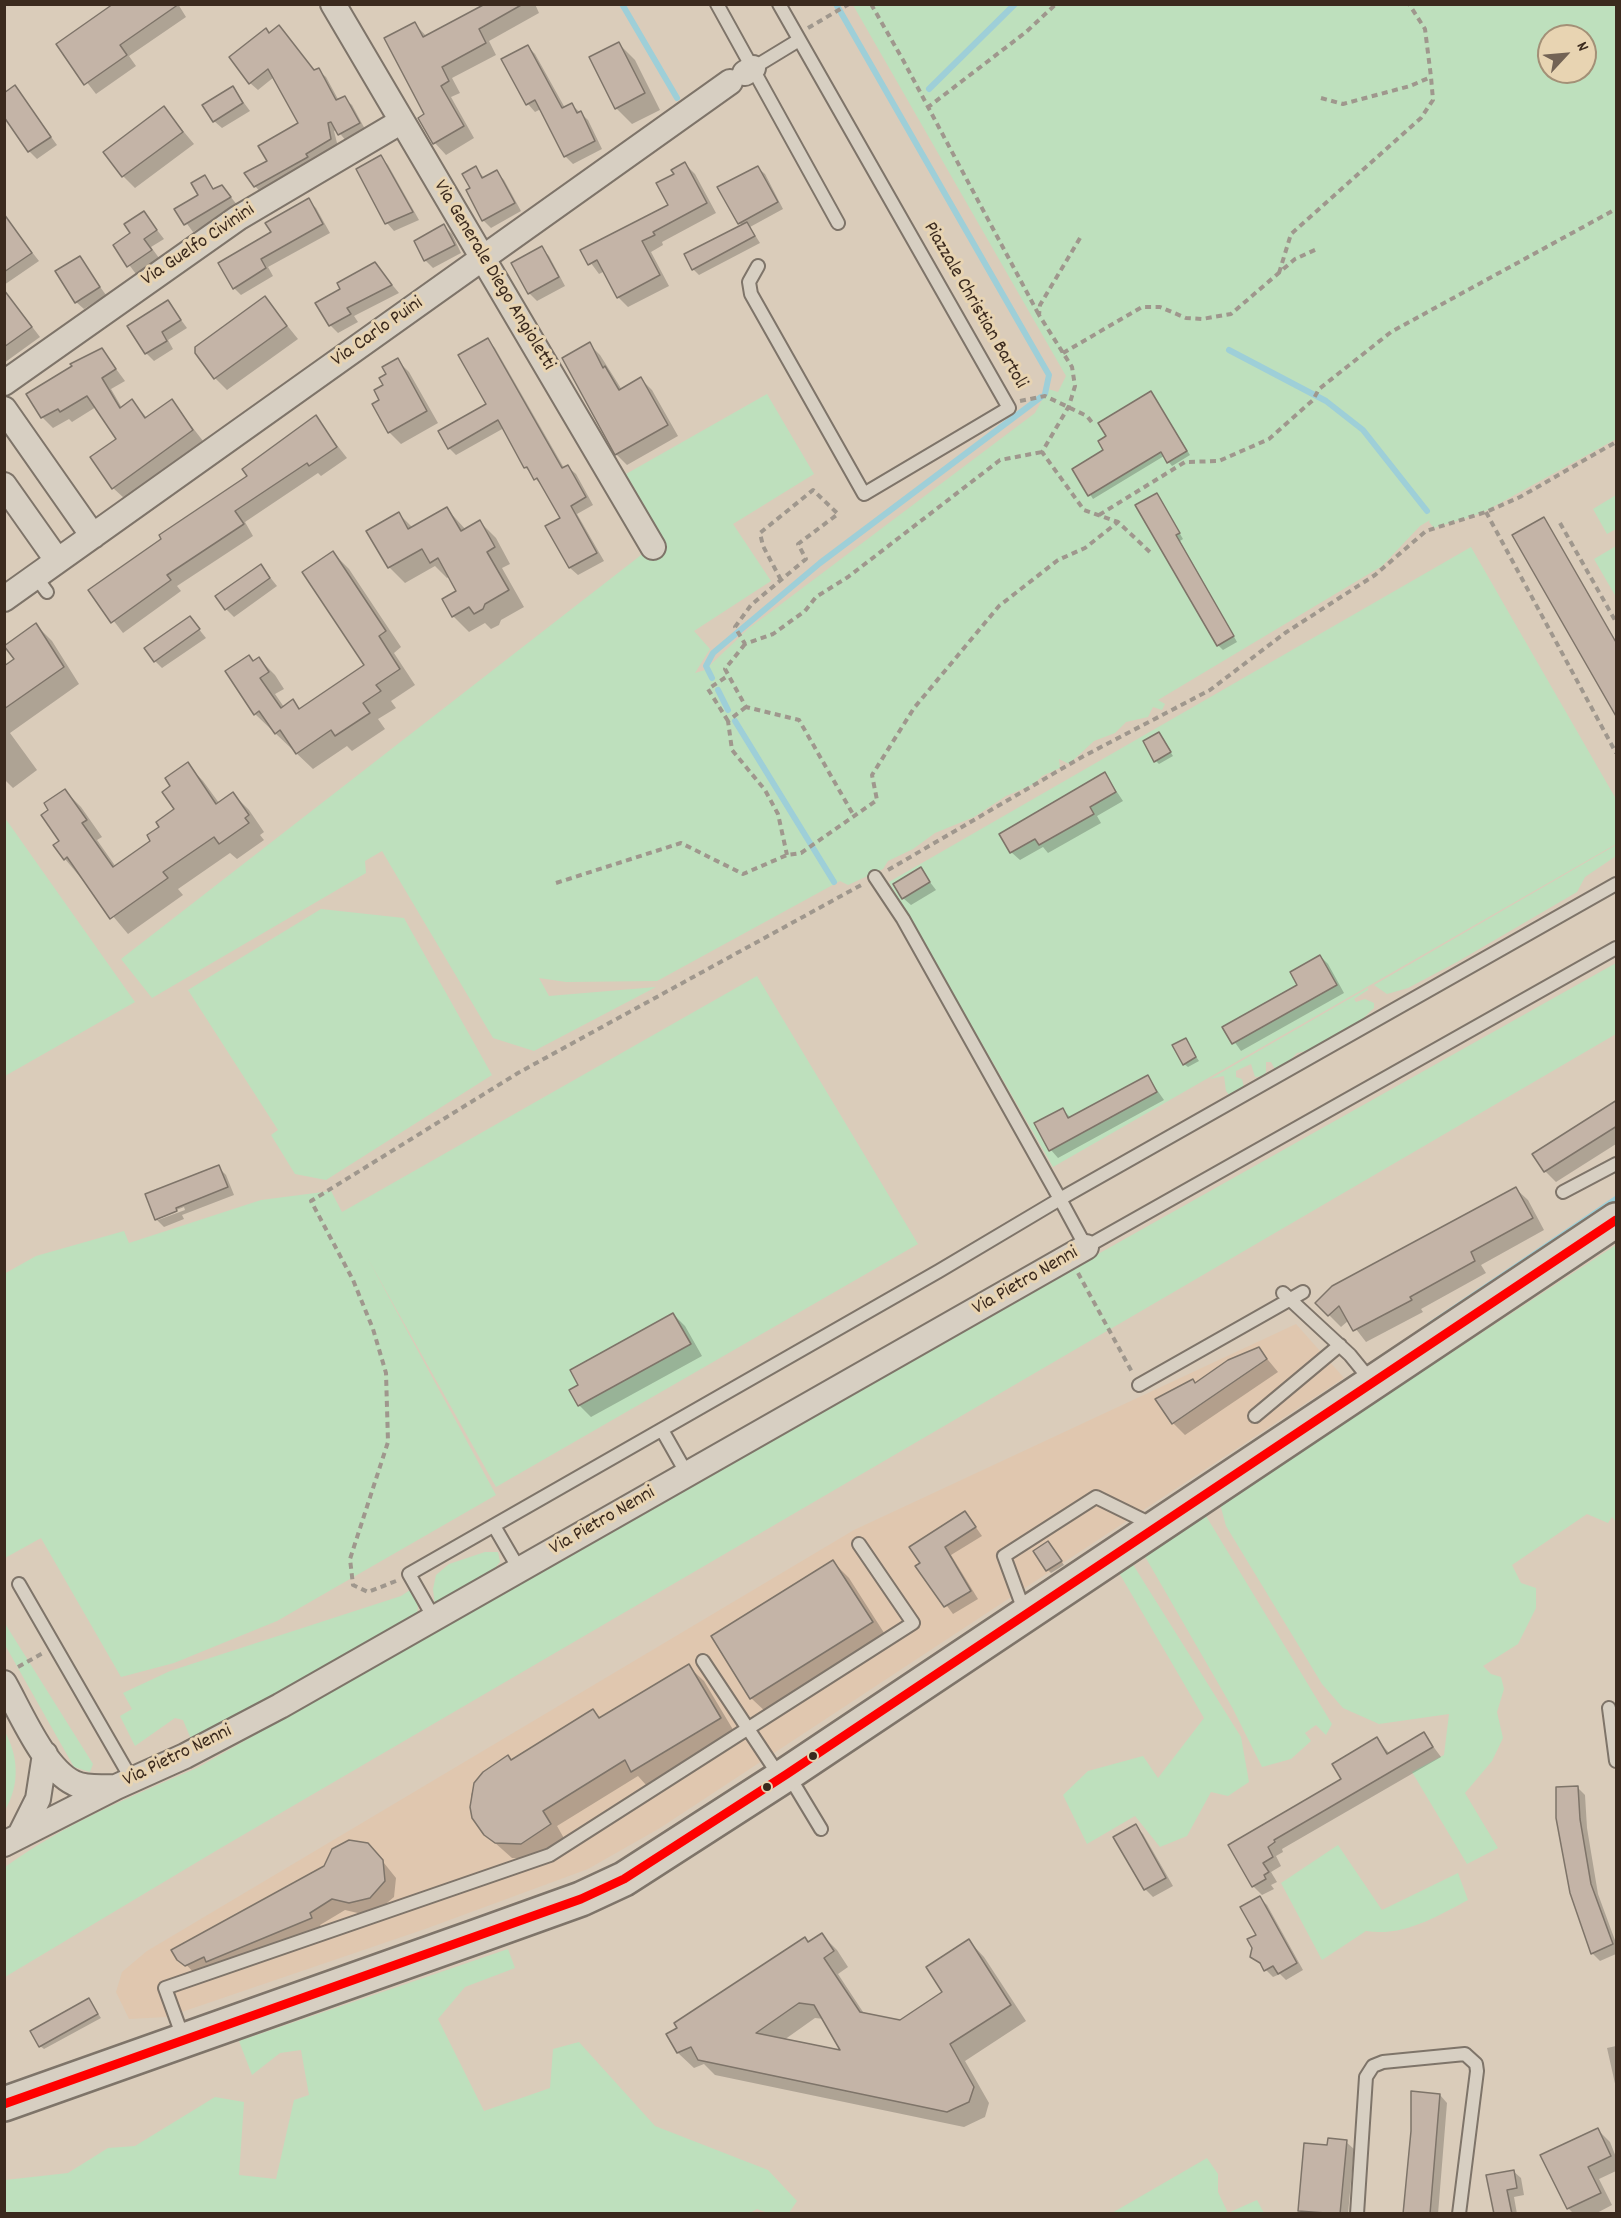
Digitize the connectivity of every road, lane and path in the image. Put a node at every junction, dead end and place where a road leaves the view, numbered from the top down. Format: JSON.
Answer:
{"nodes":[{"id":1,"x":717,"y":4,"type":"edge"},
{"id":2,"x":779,"y":4,"type":"edge"},
{"id":3,"x":871,"y":4,"type":"edge"},
{"id":4,"x":1056,"y":4,"type":"edge"},
{"id":5,"x":1409,"y":4,"type":"edge"},
{"id":6,"x":849,"y":5,"type":"edge"},
{"id":7,"x":823,"y":19,"type":"dead end"},
{"id":8,"x":350,"y":21,"type":"edge"},
{"id":9,"x":799,"y":40,"type":"junction"},
{"id":10,"x":742,"y":74,"type":"junction"},
{"id":11,"x":1431,"y":77,"type":"junction"},
{"id":12,"x":1321,"y":98,"type":"dead end"},
{"id":13,"x":927,"y":108,"type":"junction"},
{"id":14,"x":402,"y":121,"type":"junction"},
{"id":15,"x":1617,"y":209,"type":"edge"},
{"id":16,"x":838,"y":223,"type":"dead end"},
{"id":17,"x":1080,"y":238,"type":"dead end"},
{"id":18,"x":1317,"y":249,"type":"dead end"},
{"id":19,"x":482,"y":259,"type":"junction"},
{"id":20,"x":758,"y":266,"type":"dead end"},
{"id":21,"x":1279,"y":273,"type":"junction"},
{"id":22,"x":1039,"y":315,"type":"junction"},
{"id":23,"x":1063,"y":353,"type":"junction"},
{"id":24,"x":4,"y":383,"type":"edge"},
{"id":25,"x":1069,"y":406,"type":"junction"},
{"id":26,"x":1009,"y":408,"type":"junction"},
{"id":27,"x":4,"y":409,"type":"edge"},
{"id":28,"x":1094,"y":425,"type":"dead end"},
{"id":29,"x":1617,"y":442,"type":"edge"},
{"id":30,"x":1042,"y":452,"type":"junction"},
{"id":31,"x":4,"y":484,"type":"edge"},
{"id":32,"x":1486,"y":512,"type":"junction"},
{"id":33,"x":1099,"y":515,"type":"junction"},
{"id":34,"x":1118,"y":522,"type":"junction"},
{"id":35,"x":1560,"y":523,"type":"dead end"},
{"id":36,"x":93,"y":536,"type":"junction"},
{"id":37,"x":643,"y":542,"type":"dead end"},
{"id":38,"x":1152,"y":554,"type":"dead end"},
{"id":39,"x":57,"y":560,"type":"junction"},
{"id":40,"x":780,"y":580,"type":"junction"},
{"id":41,"x":4,"y":599,"type":"edge"},
{"id":42,"x":1617,"y":622,"type":"edge"},
{"id":43,"x":744,"y":642,"type":"junction"},
{"id":44,"x":729,"y":675,"type":"junction"},
{"id":45,"x":746,"y":707,"type":"junction"},
{"id":46,"x":728,"y":720,"type":"junction"},
{"id":47,"x":1617,"y":753,"type":"edge"},
{"id":48,"x":854,"y":816,"type":"junction"},
{"id":49,"x":787,"y":855,"type":"junction"},
{"id":50,"x":4,"y":872,"type":"edge"},
{"id":51,"x":874,"y":877,"type":"junction"},
{"id":52,"x":556,"y":883,"type":"dead end"},
{"id":53,"x":1617,"y":884,"type":"edge"},
{"id":54,"x":4,"y":889,"type":"edge"},
{"id":55,"x":1617,"y":948,"type":"edge"},
{"id":56,"x":1617,"y":1164,"type":"edge"},
{"id":57,"x":1563,"y":1192,"type":"dead end"},
{"id":58,"x":1060,"y":1199,"type":"junction"},
{"id":59,"x":1617,"y":1220,"type":"edge"},
{"id":60,"x":1078,"y":1252,"type":"junction"},
{"id":61,"x":1303,"y":1292,"type":"dead end"},
{"id":62,"x":1287,"y":1296,"type":"junction"},
{"id":63,"x":1340,"y":1345,"type":"junction"},
{"id":64,"x":1361,"y":1347,"type":"dead end"},
{"id":65,"x":1350,"y":1355,"type":"junction"},
{"id":66,"x":1123,"y":1357,"type":"dead end"},
{"id":67,"x":1373,"y":1383,"type":"junction"},
{"id":68,"x":1139,"y":1385,"type":"dead end"},
{"id":69,"x":1254,"y":1416,"type":"dead end"},
{"id":70,"x":662,"y":1430,"type":"junction"},
{"id":71,"x":687,"y":1474,"type":"junction"},
{"id":72,"x":494,"y":1526,"type":"junction"},
{"id":73,"x":1157,"y":1527,"type":"junction"},
{"id":74,"x":859,"y":1544,"type":"dead end"},
{"id":75,"x":519,"y":1569,"type":"junction"},
{"id":76,"x":409,"y":1574,"type":"junction"},
{"id":77,"x":19,"y":1584,"type":"dead end"},
{"id":78,"x":1025,"y":1614,"type":"junction"},
{"id":79,"x":434,"y":1618,"type":"junction"},
{"id":80,"x":31,"y":1659,"type":"dead end"},
{"id":81,"x":703,"y":1661,"type":"dead end"},
{"id":82,"x":11,"y":1675,"type":"edge"},
{"id":83,"x":1609,"y":1708,"type":"dead end"},
{"id":84,"x":747,"y":1728,"type":"junction"},
{"id":85,"x":45,"y":1754,"type":"junction"},
{"id":86,"x":1617,"y":1761,"type":"edge"},
{"id":87,"x":784,"y":1776,"type":"junction"},
{"id":88,"x":124,"y":1784,"type":"junction"},
{"id":89,"x":80,"y":1806,"type":"junction"},
{"id":90,"x":821,"y":1828,"type":"dead end"},
{"id":91,"x":12,"y":1840,"type":"edge"},
{"id":92,"x":184,"y":2040,"type":"junction"},
{"id":93,"x":4,"y":2104,"type":"edge"},
{"id":94,"x":1357,"y":2214,"type":"edge"},
{"id":95,"x":1459,"y":2214,"type":"edge"}],
"edges":[{"from":1,"to":10,"type":"lane"},
{"from":2,"to":9,"type":"lane","name":"Piazzale Christian Bartoli"},
{"from":3,"to":13,"type":"path"},
{"from":4,"to":13,"type":"path"},
{"from":5,"to":11,"type":"path"},
{"from":6,"to":7,"type":"path"},
{"from":8,"to":14,"type":"street","name":"Via Generale Diego Angioletti"},
{"from":9,"to":10,"type":"lane"},
{"from":9,"to":26,"type":"lane","name":"Piazzale Christian Bartoli"},
{"from":10,"to":16,"type":"lane"},
{"from":10,"to":19,"type":"street","name":"Via Carlo Puini"},
{"from":11,"to":12,"type":"path"},
{"from":11,"to":21,"type":"path"},
{"from":13,"to":22,"type":"path"},
{"from":14,"to":19,"type":"street","name":"Via Generale Diego Angioletti"},
{"from":14,"to":24,"type":"street","name":"Via Guelfo Civinini"},
{"from":15,"to":33,"type":"path"},
{"from":17,"to":22,"type":"path"},
{"from":18,"to":21,"type":"path"},
{"from":19,"to":36,"type":"street","name":"Via Carlo Puini"},
{"from":19,"to":37,"type":"street","name":"Via Generale Diego Angioletti"},
{"from":20,"to":26,"type":"lane","name":"Piazzale Christian Bartoli"},
{"from":21,"to":23,"type":"path"},
{"from":22,"to":23,"type":"path"},
{"from":23,"to":25,"type":"path"},
{"from":25,"to":26,"type":"path"},
{"from":25,"to":28,"type":"path"},
{"from":25,"to":30,"type":"path"},
{"from":27,"to":36,"type":"street"},
{"from":29,"to":32,"type":"path"},
{"from":30,"to":33,"type":"path"},
{"from":30,"to":43,"type":"path"},
{"from":31,"to":39,"type":"street"},
{"from":32,"to":47,"type":"path"},
{"from":32,"to":51,"type":"path"},
{"from":33,"to":34,"type":"path"},
{"from":34,"to":38,"type":"path"},
{"from":34,"to":48,"type":"path"},
{"from":35,"to":42,"type":"path"},
{"from":36,"to":39,"type":"street","name":"Via Carlo Puini"},
{"from":39,"to":41,"type":"street","name":"Via Carlo Puini"},
{"from":40,"to":40,"type":"path"},
{"from":40,"to":43,"type":"path"},
{"from":43,"to":44,"type":"path"},
{"from":44,"to":45,"type":"path"},
{"from":44,"to":46,"type":"path"},
{"from":45,"to":46,"type":"path"},
{"from":45,"to":48,"type":"path"},
{"from":46,"to":49,"type":"path"},
{"from":48,"to":49,"type":"path"},
{"from":49,"to":52,"type":"path"},
{"from":50,"to":54,"type":"path"},
{"from":51,"to":58,"type":"lane"},
{"from":51,"to":76,"type":"path"},
{"from":53,"to":58,"type":"lane"},
{"from":55,"to":60,"type":"lane"},
{"from":56,"to":57,"type":"lane"},
{"from":58,"to":60,"type":"lane"},
{"from":58,"to":70,"type":"lane"},
{"from":59,"to":67,"type":"main road"},
{"from":60,"to":66,"type":"path"},
{"from":60,"to":71,"type":"street","name":"Via Pietro Nenni"},
{"from":61,"to":62,"type":"lane"},
{"from":62,"to":63,"type":"lane"},
{"from":62,"to":68,"type":"lane"},
{"from":63,"to":65,"type":"lane"},
{"from":63,"to":69,"type":"lane"},
{"from":64,"to":65,"type":"lane"},
{"from":65,"to":67,"type":"lane"},
{"from":67,"to":73,"type":"main road"},
{"from":70,"to":71,"type":"lane"},
{"from":70,"to":72,"type":"lane"},
{"from":71,"to":75,"type":"street","name":"Via Pietro Nenni"},
{"from":72,"to":75,"type":"lane"},
{"from":72,"to":76,"type":"lane"},
{"from":73,"to":78,"type":"main road"},
{"from":73,"to":78,"type":"lane"},
{"from":74,"to":84,"type":"lane"},
{"from":75,"to":79,"type":"street","name":"Via Pietro Nenni"},
{"from":76,"to":79,"type":"lane"},
{"from":77,"to":88,"type":"lane"},
{"from":78,"to":87,"type":"main road"},
{"from":79,"to":88,"type":"street","name":"Via Pietro Nenni"},
{"from":80,"to":82,"type":"path"},
{"from":81,"to":84,"type":"lane"},
{"from":82,"to":85,"type":"street"},
{"from":83,"to":86,"type":"lane"},
{"from":84,"to":87,"type":"lane"},
{"from":84,"to":92,"type":"lane"},
{"from":85,"to":88,"type":"street","name":"Via Pietro Nenni"},
{"from":85,"to":89,"type":"street"},
{"from":85,"to":91,"type":"street"},
{"from":87,"to":90,"type":"lane"},
{"from":87,"to":92,"type":"main road"},
{"from":88,"to":89,"type":"street","name":"Via Pietro Nenni"},
{"from":89,"to":91,"type":"street","name":"Via Pietro Nenni"},
{"from":92,"to":93,"type":"main road"},
{"from":94,"to":95,"type":"lane"}]}
